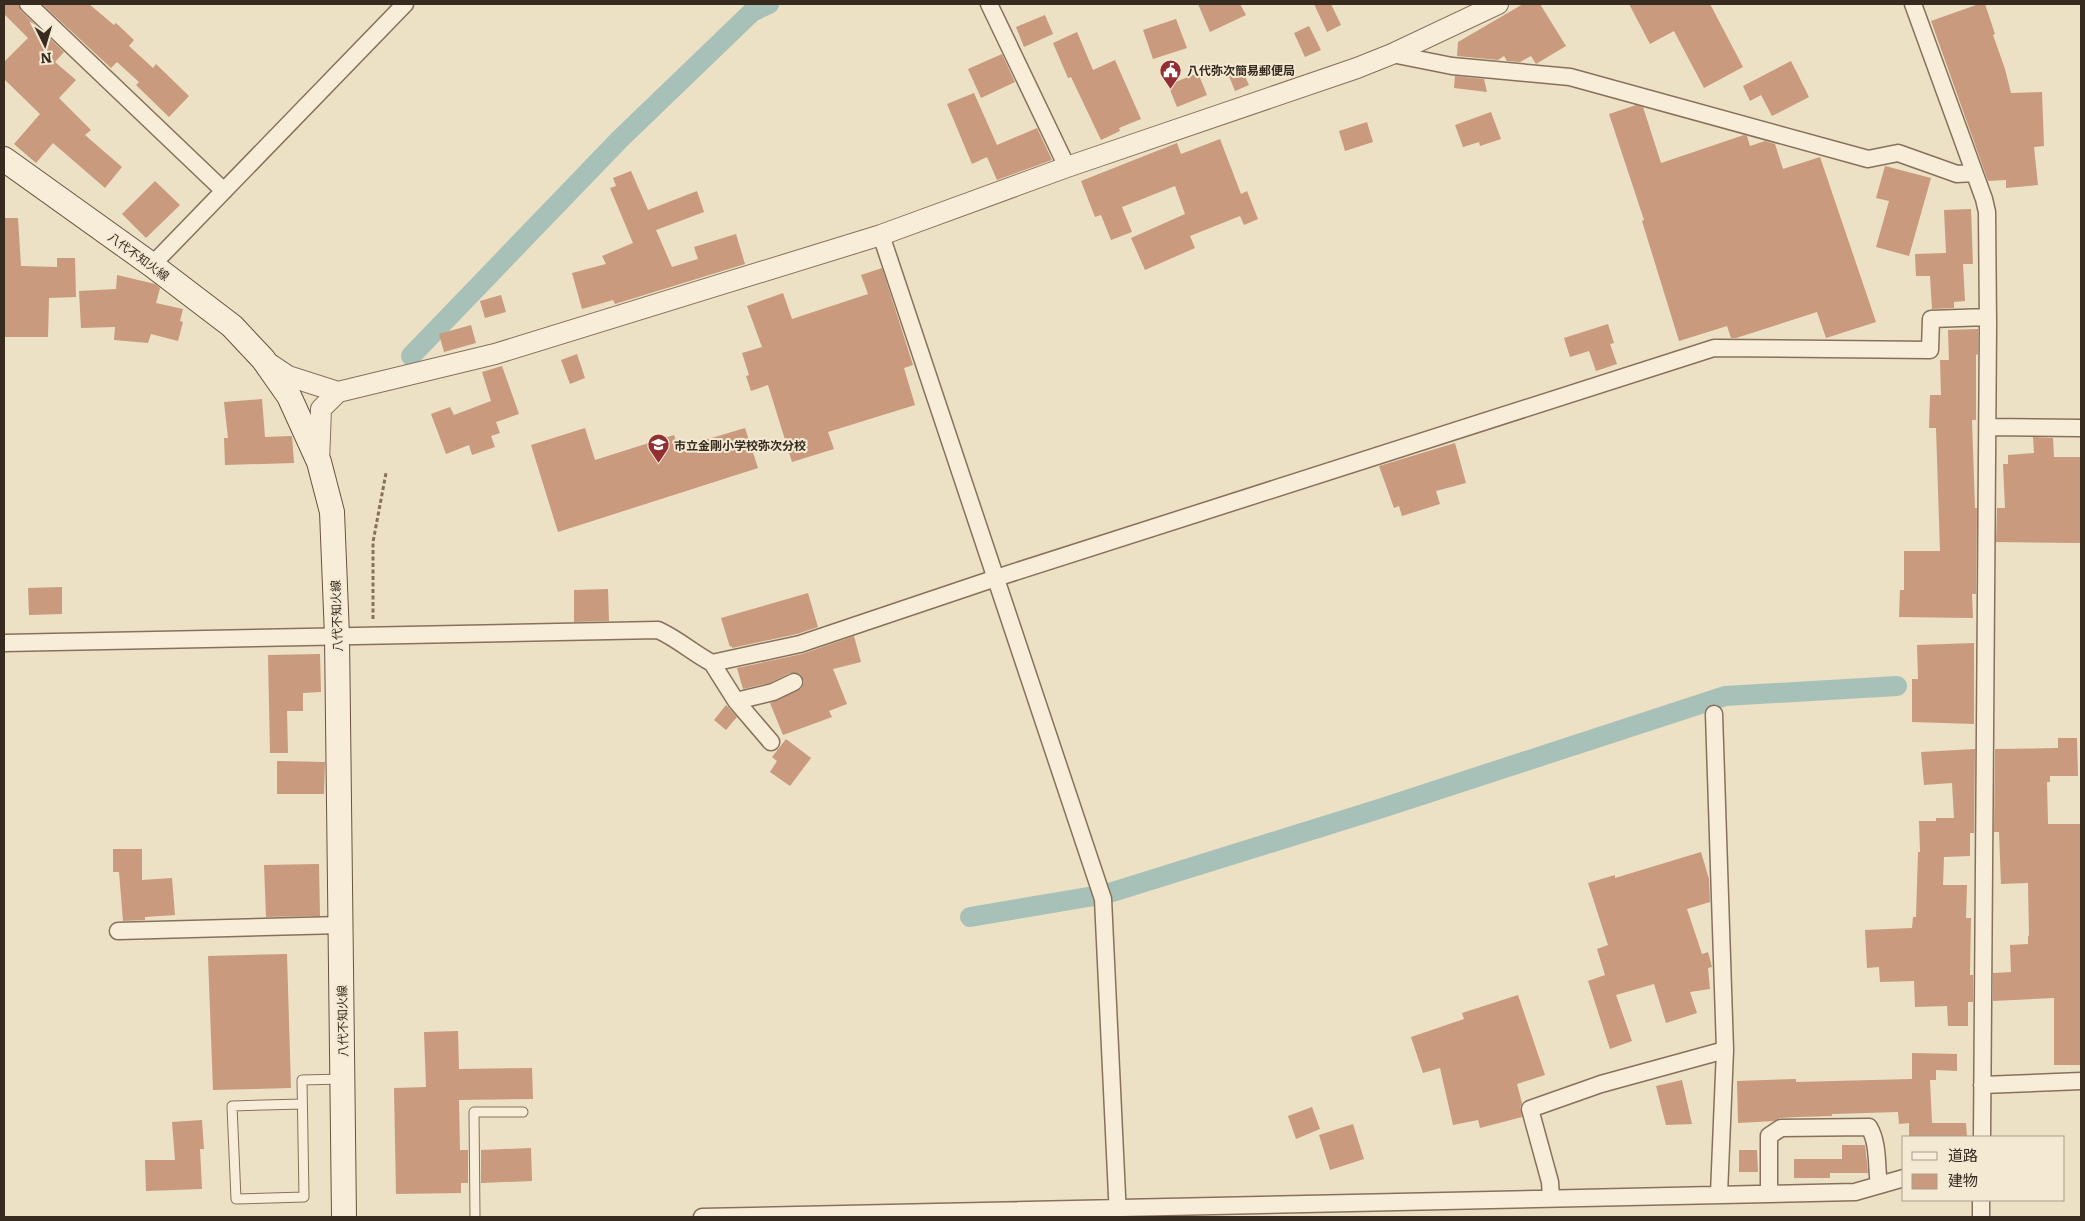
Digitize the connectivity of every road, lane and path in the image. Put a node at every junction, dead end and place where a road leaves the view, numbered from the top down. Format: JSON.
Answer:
{"nodes":[{"id":1,"x":28,"y":4,"type":"edge"},
{"id":2,"x":405,"y":4,"type":"edge"},
{"id":3,"x":989,"y":4,"type":"edge"},
{"id":4,"x":1498,"y":4,"type":"edge"},
{"id":5,"x":1913,"y":4,"type":"edge"},
{"id":6,"x":1392,"y":54,"type":"junction"},
{"id":7,"x":4,"y":159,"type":"edge"},
{"id":8,"x":1066,"y":167,"type":"junction"},
{"id":9,"x":1974,"y":173,"type":"junction"},
{"id":10,"x":224,"y":191,"type":"junction"},
{"id":11,"x":881,"y":235,"type":"junction"},
{"id":12,"x":152,"y":265,"type":"junction"},
{"id":13,"x":1988,"y":317,"type":"junction"},
{"id":14,"x":263,"y":359,"type":"junction"},
{"id":15,"x":338,"y":392,"type":"junction"},
{"id":16,"x":1988,"y":426,"type":"junction"},
{"id":17,"x":2081,"y":428,"type":"edge"},
{"id":18,"x":319,"y":462,"type":"junction"},
{"id":19,"x":386,"y":473,"type":"dead end"},
{"id":20,"x":996,"y":578,"type":"junction"},
{"id":21,"x":337,"y":636,"type":"junction"},
{"id":22,"x":373,"y":636,"type":"junction"},
{"id":23,"x":4,"y":644,"type":"edge"},
{"id":24,"x":712,"y":663,"type":"junction"},
{"id":25,"x":794,"y":682,"type":"dead end"},
{"id":26,"x":736,"y":701,"type":"junction"},
{"id":27,"x":1714,"y":714,"type":"dead end"},
{"id":28,"x":771,"y":742,"type":"dead end"},
{"id":29,"x":341,"y":925,"type":"junction"},
{"id":30,"x":118,"y":931,"type":"dead end"},
{"id":31,"x":1725,"y":1050,"type":"junction"},
{"id":32,"x":343,"y":1079,"type":"junction"},
{"id":33,"x":2081,"y":1081,"type":"edge"},
{"id":34,"x":1982,"y":1085,"type":"junction"},
{"id":35,"x":302,"y":1104,"type":"junction"},
{"id":36,"x":523,"y":1112,"type":"dead end"},
{"id":37,"x":1982,"y":1136,"type":"edge"},
{"id":38,"x":1902,"y":1179,"type":"edge"},
{"id":39,"x":1879,"y":1186,"type":"junction"},
{"id":40,"x":1769,"y":1193,"type":"junction"},
{"id":41,"x":1719,"y":1194,"type":"junction"},
{"id":42,"x":1551,"y":1198,"type":"junction"},
{"id":43,"x":1981,"y":1201,"type":"edge"},
{"id":44,"x":1118,"y":1213,"type":"edge"},
{"id":45,"x":344,"y":1217,"type":"edge"},
{"id":46,"x":474,"y":1217,"type":"edge"},
{"id":47,"x":702,"y":1217,"type":"edge"},
{"id":48,"x":1981,"y":1217,"type":"edge"}],
"edges":[{"from":1,"to":10,"type":"street"},
{"from":2,"to":10,"type":"street"},
{"from":3,"to":8,"type":"street"},
{"from":4,"to":6,"type":"street"},
{"from":5,"to":9,"type":"street"},
{"from":6,"to":8,"type":"street"},
{"from":6,"to":9,"type":"street"},
{"from":7,"to":12,"type":"main road","name":"八代不知火線"},
{"from":8,"to":11,"type":"street"},
{"from":9,"to":13,"type":"street"},
{"from":10,"to":12,"type":"street"},
{"from":11,"to":15,"type":"street"},
{"from":11,"to":20,"type":"street"},
{"from":12,"to":14,"type":"main road","name":"八代不知火線"},
{"from":13,"to":16,"type":"street"},
{"from":13,"to":20,"type":"street"},
{"from":14,"to":15,"type":"street"},
{"from":14,"to":18,"type":"main road","name":"八代不知火線"},
{"from":15,"to":18,"type":"street"},
{"from":16,"to":17,"type":"street"},
{"from":16,"to":34,"type":"street"},
{"from":18,"to":21,"type":"main road","name":"八代不知火線"},
{"from":19,"to":22,"type":"path"},
{"from":20,"to":24,"type":"street"},
{"from":20,"to":44,"type":"street"},
{"from":21,"to":22,"type":"street"},
{"from":21,"to":23,"type":"street"},
{"from":21,"to":29,"type":"main road","name":"八代不知火線"},
{"from":22,"to":24,"type":"street"},
{"from":24,"to":26,"type":"street"},
{"from":25,"to":26,"type":"street"},
{"from":26,"to":28,"type":"street"},
{"from":27,"to":31,"type":"street"},
{"from":29,"to":30,"type":"street"},
{"from":29,"to":32,"type":"main road","name":"八代不知火線"},
{"from":31,"to":41,"type":"street"},
{"from":31,"to":42,"type":"street"},
{"from":32,"to":35,"type":"lane"},
{"from":32,"to":45,"type":"main road","name":"八代不知火線"},
{"from":33,"to":34,"type":"street"},
{"from":34,"to":37,"type":"street"},
{"from":35,"to":35,"type":"lane"},
{"from":36,"to":46,"type":"lane"},
{"from":38,"to":39,"type":"street"},
{"from":39,"to":40,"type":"street"},
{"from":39,"to":40,"type":"street"},
{"from":40,"to":41,"type":"street"},
{"from":41,"to":42,"type":"street"},
{"from":42,"to":44,"type":"street"},
{"from":43,"to":48,"type":"street"},
{"from":44,"to":47,"type":"street"}]}
